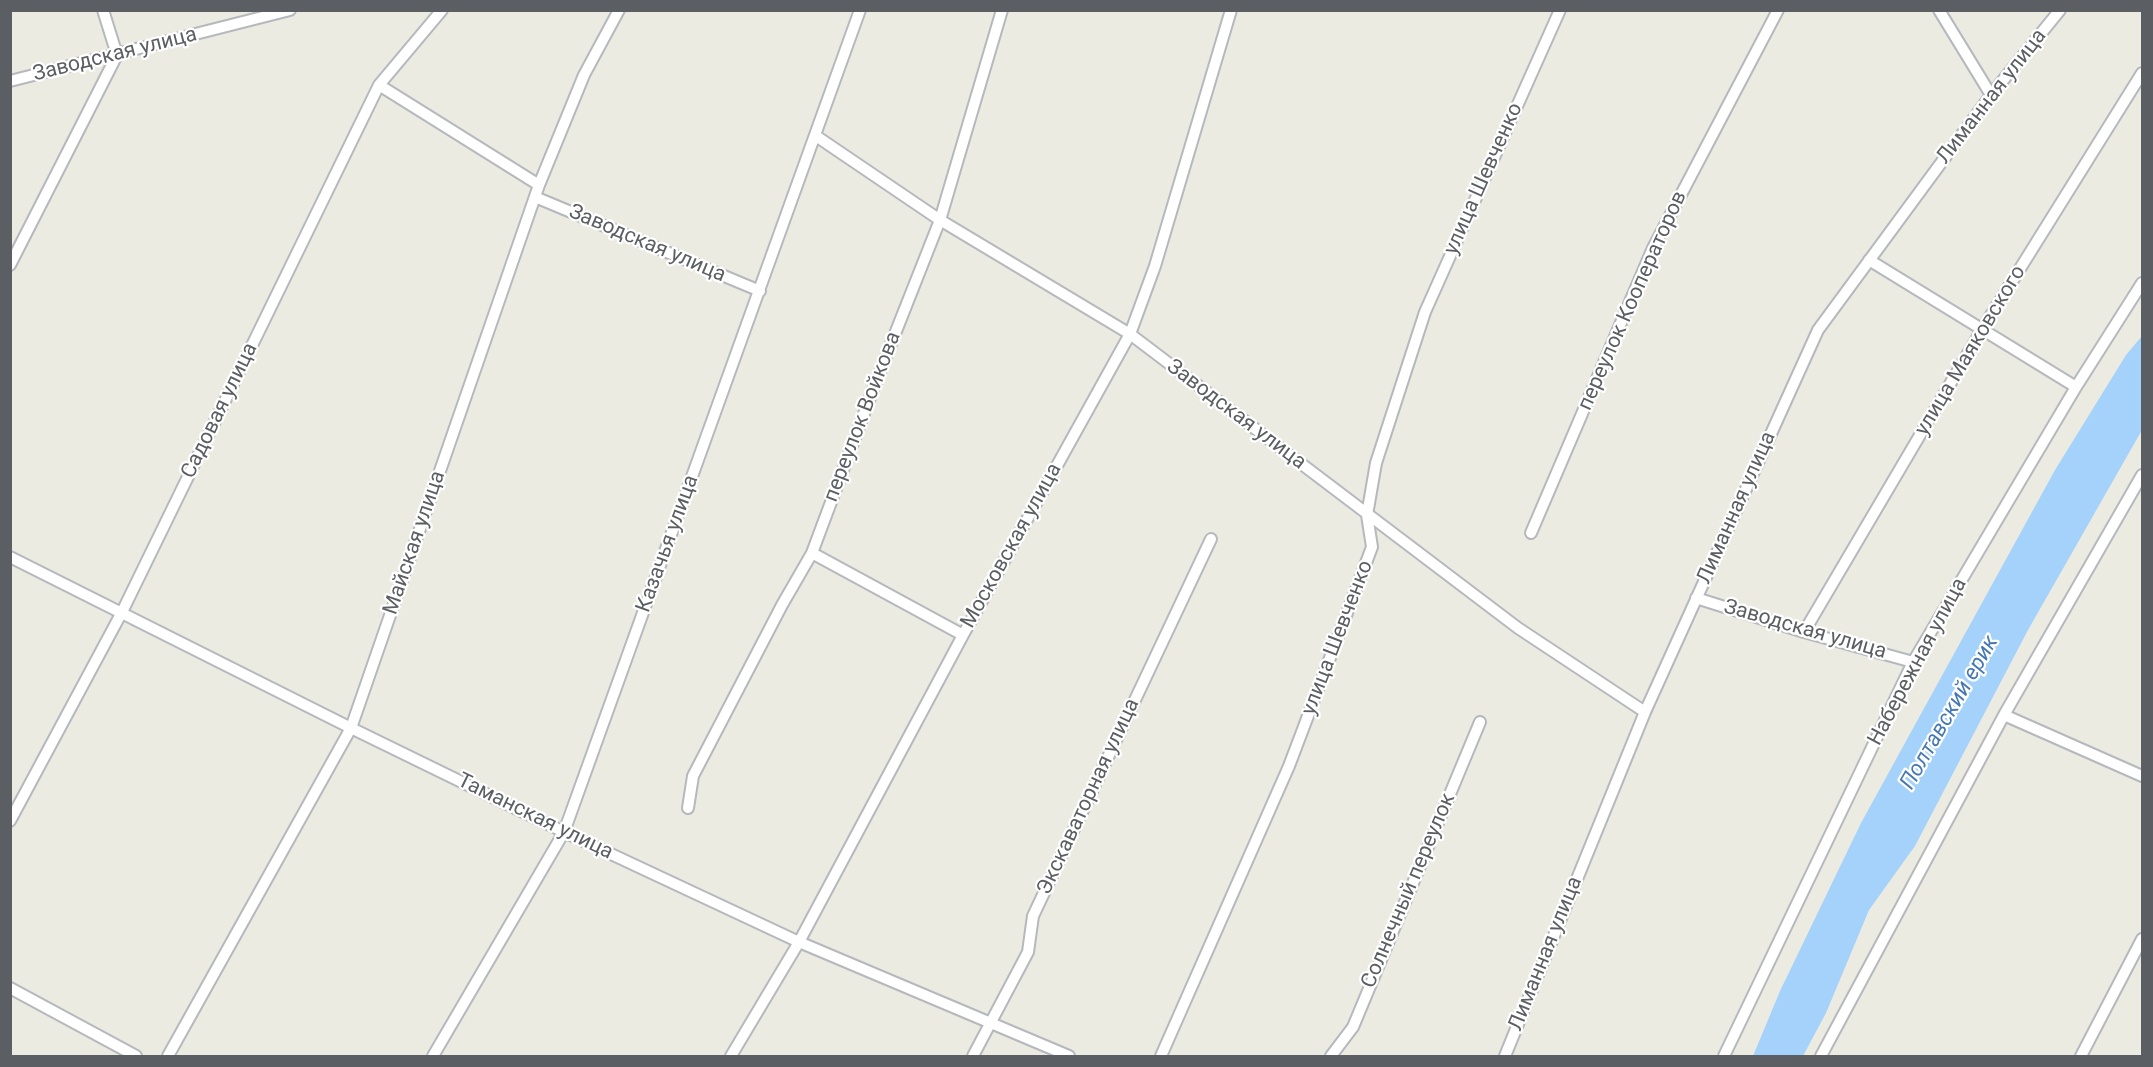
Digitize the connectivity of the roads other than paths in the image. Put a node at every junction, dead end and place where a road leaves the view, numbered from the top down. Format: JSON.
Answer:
{"nodes":[{"id":1,"x":104,"y":10,"type":"edge"},
{"id":2,"x":290,"y":10,"type":"edge"},
{"id":3,"x":442,"y":10,"type":"edge"},
{"id":4,"x":619,"y":10,"type":"edge"},
{"id":5,"x":860,"y":10,"type":"edge"},
{"id":6,"x":1002,"y":10,"type":"edge"},
{"id":7,"x":1231,"y":10,"type":"edge"},
{"id":8,"x":1560,"y":10,"type":"edge"},
{"id":9,"x":1778,"y":10,"type":"edge"},
{"id":10,"x":1939,"y":10,"type":"edge"},
{"id":11,"x":2061,"y":10,"type":"edge"},
{"id":12,"x":117,"y":55,"type":"junction"},
{"id":13,"x":2142,"y":73,"type":"edge"},
{"id":14,"x":10,"y":81,"type":"edge"},
{"id":15,"x":379,"y":86,"type":"junction"},
{"id":16,"x":1991,"y":96,"type":"junction"},
{"id":17,"x":816,"y":136,"type":"junction"},
{"id":18,"x":539,"y":185,"type":"junction"},
{"id":19,"x":535,"y":197,"type":"junction"},
{"id":20,"x":940,"y":220,"type":"junction"},
{"id":21,"x":1869,"y":260,"type":"junction"},
{"id":22,"x":10,"y":265,"type":"edge"},
{"id":23,"x":2142,"y":283,"type":"edge"},
{"id":24,"x":760,"y":291,"type":"junction"},
{"id":25,"x":1983,"y":328,"type":"junction"},
{"id":26,"x":1130,"y":334,"type":"junction"},
{"id":27,"x":2076,"y":387,"type":"junction"},
{"id":28,"x":2142,"y":475,"type":"edge"},
{"id":29,"x":1367,"y":515,"type":"junction"},
{"id":30,"x":1531,"y":533,"type":"dead end"},
{"id":31,"x":1211,"y":539,"type":"dead end"},
{"id":32,"x":812,"y":553,"type":"junction"},
{"id":33,"x":10,"y":557,"type":"edge"},
{"id":34,"x":1696,"y":598,"type":"junction"},
{"id":35,"x":122,"y":612,"type":"junction"},
{"id":36,"x":1804,"y":632,"type":"junction"},
{"id":37,"x":963,"y":635,"type":"junction"},
{"id":38,"x":1913,"y":662,"type":"junction"},
{"id":39,"x":1645,"y":712,"type":"junction"},
{"id":40,"x":2004,"y":715,"type":"junction"},
{"id":41,"x":1480,"y":722,"type":"dead end"},
{"id":42,"x":351,"y":728,"type":"junction"},
{"id":43,"x":2142,"y":776,"type":"edge"},
{"id":44,"x":688,"y":808,"type":"dead end"},
{"id":45,"x":10,"y":821,"type":"edge"},
{"id":46,"x":564,"y":832,"type":"junction"},
{"id":47,"x":2142,"y":939,"type":"edge"},
{"id":48,"x":799,"y":942,"type":"junction"},
{"id":49,"x":10,"y":988,"type":"edge"},
{"id":50,"x":990,"y":1024,"type":"junction"},
{"id":51,"x":136,"y":1056,"type":"edge"},
{"id":52,"x":168,"y":1056,"type":"edge"},
{"id":53,"x":433,"y":1056,"type":"edge"},
{"id":54,"x":731,"y":1056,"type":"edge"},
{"id":55,"x":973,"y":1056,"type":"edge"},
{"id":56,"x":1069,"y":1056,"type":"edge"},
{"id":57,"x":1161,"y":1056,"type":"edge"},
{"id":58,"x":1331,"y":1056,"type":"edge"},
{"id":59,"x":1505,"y":1056,"type":"edge"},
{"id":60,"x":1724,"y":1056,"type":"edge"},
{"id":61,"x":1821,"y":1056,"type":"edge"},
{"id":62,"x":2081,"y":1056,"type":"edge"}],
"edges":[{"from":1,"to":12,"type":"street"},
{"from":2,"to":12,"type":"street","name":"Заводская улица"},
{"from":3,"to":15,"type":"street","name":"Садовая улица"},
{"from":4,"to":18,"type":"street","name":"Майская улица"},
{"from":5,"to":17,"type":"street","name":"Казачья улица"},
{"from":6,"to":20,"type":"street","name":"переулок Войкова"},
{"from":7,"to":26,"type":"street","name":"Московская улица"},
{"from":8,"to":29,"type":"street","name":"улица Шевченко"},
{"from":9,"to":30,"type":"street","name":"переулок Кооператоров"},
{"from":10,"to":16,"type":"street"},
{"from":11,"to":16,"type":"street","name":"Лиманная улица"},
{"from":12,"to":14,"type":"street","name":"Заводская улица"},
{"from":12,"to":22,"type":"street"},
{"from":13,"to":25,"type":"street","name":"улица Маяковского"},
{"from":15,"to":18,"type":"street"},
{"from":15,"to":35,"type":"street","name":"Садовая улица"},
{"from":16,"to":21,"type":"street","name":"Лиманная улица"},
{"from":17,"to":20,"type":"street","name":"Заводская улица"},
{"from":17,"to":24,"type":"street","name":"Казачья улица"},
{"from":18,"to":19,"type":"street","name":"Майская улица"},
{"from":19,"to":24,"type":"street","name":"Заводская улица"},
{"from":19,"to":42,"type":"street","name":"Майская улица"},
{"from":20,"to":26,"type":"street","name":"Заводская улица"},
{"from":20,"to":32,"type":"street","name":"переулок Войкова"},
{"from":21,"to":25,"type":"street"},
{"from":21,"to":34,"type":"street","name":"Лиманная улица"},
{"from":23,"to":27,"type":"street","name":"Набережная улица"},
{"from":24,"to":46,"type":"street","name":"Казачья улица"},
{"from":25,"to":27,"type":"street"},
{"from":25,"to":36,"type":"street","name":"улица Маяковского"},
{"from":26,"to":29,"type":"street","name":"Заводская улица"},
{"from":26,"to":37,"type":"street","name":"Московская улица"},
{"from":27,"to":38,"type":"street","name":"Набережная улица"},
{"from":28,"to":40,"type":"street"},
{"from":29,"to":39,"type":"street","name":"Заводская улица"},
{"from":29,"to":57,"type":"street","name":"улица Шевченко"},
{"from":31,"to":50,"type":"street","name":"Экскаваторная улица"},
{"from":32,"to":37,"type":"street"},
{"from":32,"to":44,"type":"street","name":"переулок Войкова"},
{"from":33,"to":35,"type":"street","name":"Таманская улица"},
{"from":34,"to":36,"type":"street","name":"Заводская улица"},
{"from":34,"to":39,"type":"street","name":"Лиманная улица"},
{"from":35,"to":42,"type":"street","name":"Таманская улица"},
{"from":35,"to":45,"type":"street","name":"Садовая улица"},
{"from":36,"to":38,"type":"street","name":"Заводская улица"},
{"from":37,"to":48,"type":"street","name":"Московская улица"},
{"from":38,"to":60,"type":"street","name":"Набережная улица"},
{"from":39,"to":59,"type":"street","name":"Лиманная улица"},
{"from":40,"to":43,"type":"street"},
{"from":40,"to":61,"type":"street"},
{"from":41,"to":58,"type":"street","name":"Солнечный переулок"},
{"from":42,"to":46,"type":"street","name":"Таманская улица"},
{"from":42,"to":52,"type":"street","name":"Майская улица"},
{"from":46,"to":48,"type":"street","name":"Таманская улица"},
{"from":46,"to":53,"type":"street","name":"Казачья улица"},
{"from":47,"to":62,"type":"street"},
{"from":48,"to":50,"type":"street","name":"Таманская улица"},
{"from":48,"to":54,"type":"street","name":"Московская улица"},
{"from":49,"to":51,"type":"street"},
{"from":50,"to":55,"type":"street","name":"Экскаваторная улица"},
{"from":50,"to":56,"type":"street","name":"Таманская улица"}]}
